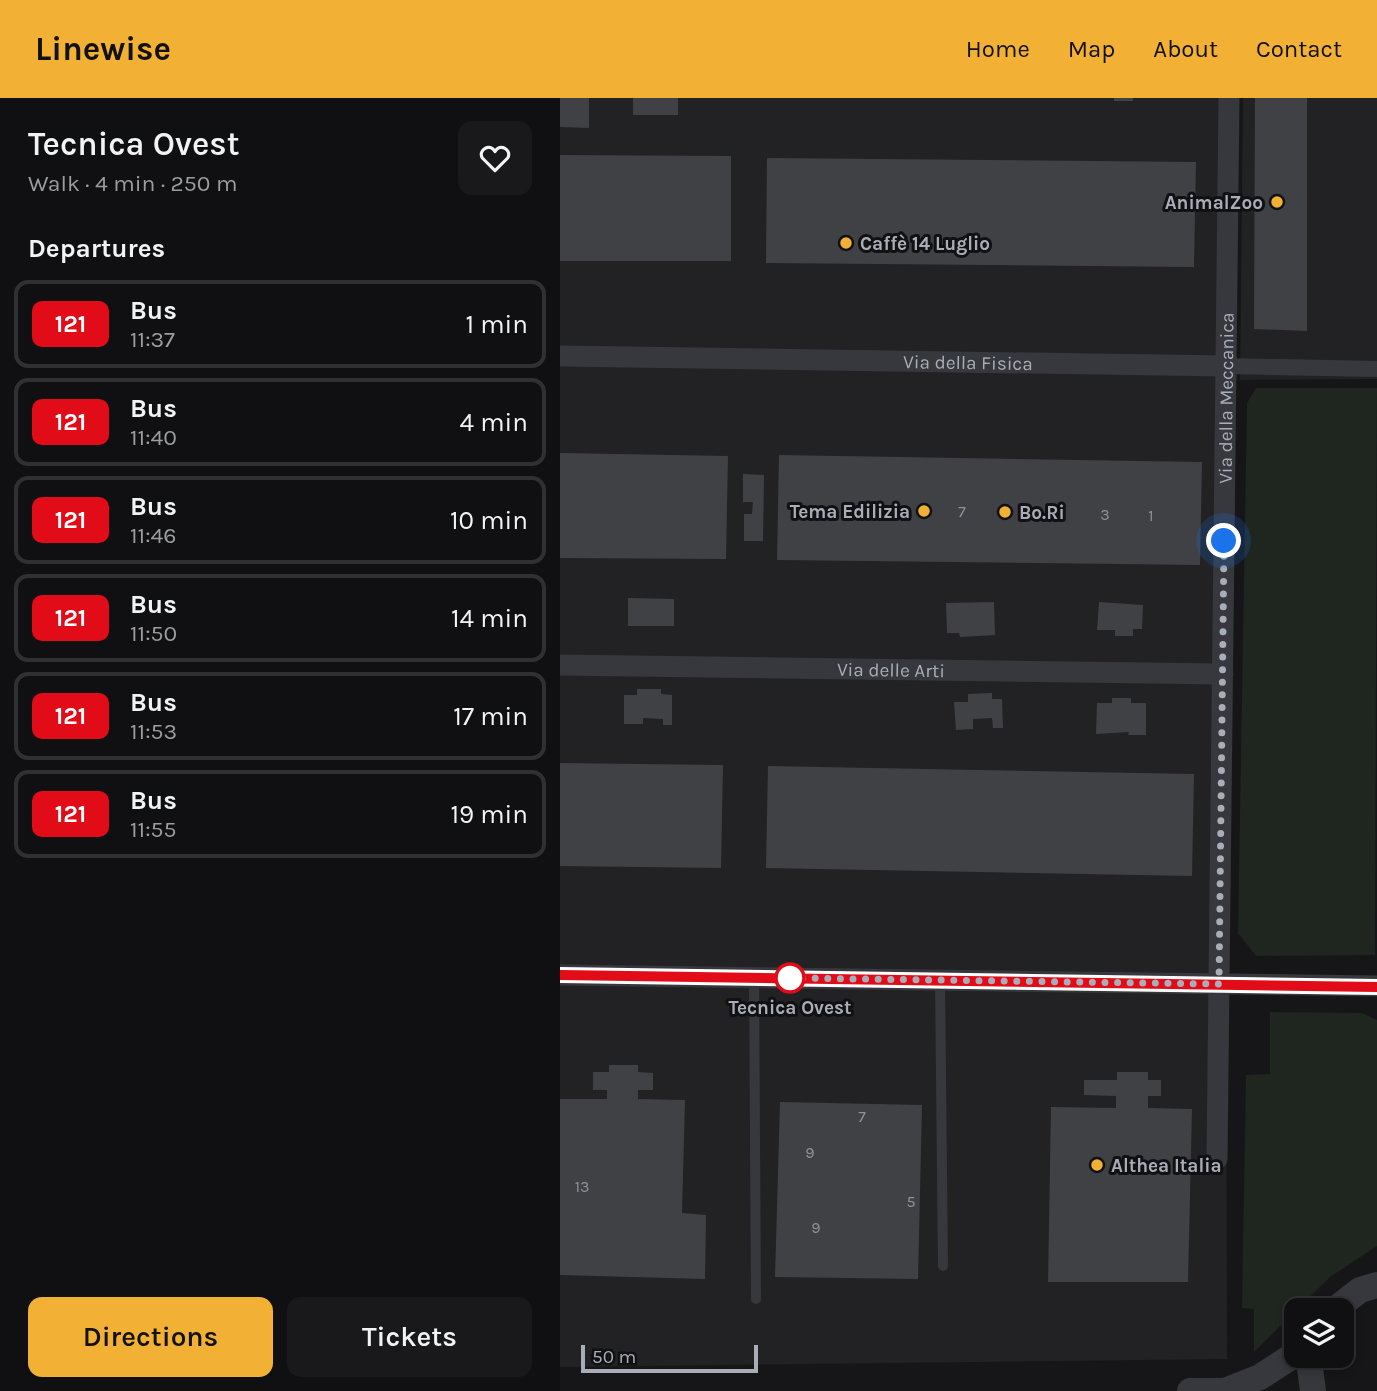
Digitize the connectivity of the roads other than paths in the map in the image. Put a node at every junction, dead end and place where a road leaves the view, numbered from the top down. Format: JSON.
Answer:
{"nodes":[{"id":1,"x":1229,"y":98,"type":"edge"},
{"id":2,"x":560,"y":356,"type":"edge"},
{"id":3,"x":1226,"y":366,"type":"junction"},
{"id":4,"x":1377,"y":369,"type":"edge"},
{"id":5,"x":560,"y":665,"type":"edge"},
{"id":6,"x":1223,"y":674,"type":"junction"},
{"id":7,"x":560,"y":975,"type":"edge"},
{"id":8,"x":754,"y":978,"type":"junction"},
{"id":9,"x":940,"y":980,"type":"junction"},
{"id":10,"x":1219,"y":984,"type":"junction"},
{"id":11,"x":1377,"y":986,"type":"edge"},
{"id":12,"x":1217,"y":1159,"type":"dead end"},
{"id":13,"x":943,"y":1266,"type":"dead end"},
{"id":14,"x":1377,"y":1285,"type":"edge"},
{"id":15,"x":1350,"y":1298,"type":"edge"},
{"id":16,"x":755,"y":1299,"type":"dead end"},
{"id":17,"x":1284,"y":1361,"type":"edge"},
{"id":18,"x":1313,"y":1368,"type":"edge"},
{"id":19,"x":1230,"y":1390,"type":"edge"},
{"id":20,"x":1190,"y":1391,"type":"edge"},
{"id":21,"x":1313,"y":1391,"type":"edge"}],
"edges":[{"from":1,"to":3,"type":"street","name":"Via della Meccanica"},
{"from":2,"to":3,"type":"street","name":"Via della Fisica"},
{"from":3,"to":4,"type":"street","name":"Via della Fisica"},
{"from":3,"to":6,"type":"street","name":"Via della Meccanica"},
{"from":5,"to":6,"type":"street","name":"Via delle Arti"},
{"from":6,"to":10,"type":"street","name":"Via della Meccanica"},
{"from":7,"to":8,"type":"street"},
{"from":8,"to":9,"type":"street"},
{"from":8,"to":16,"type":"lane"},
{"from":9,"to":10,"type":"street"},
{"from":9,"to":13,"type":"lane"},
{"from":10,"to":11,"type":"street"},
{"from":10,"to":12,"type":"street","name":"Via della Meccanica"},
{"from":14,"to":15,"type":"street"},
{"from":17,"to":19,"type":"street"},
{"from":18,"to":21,"type":"street"},
{"from":19,"to":20,"type":"street"}]}
